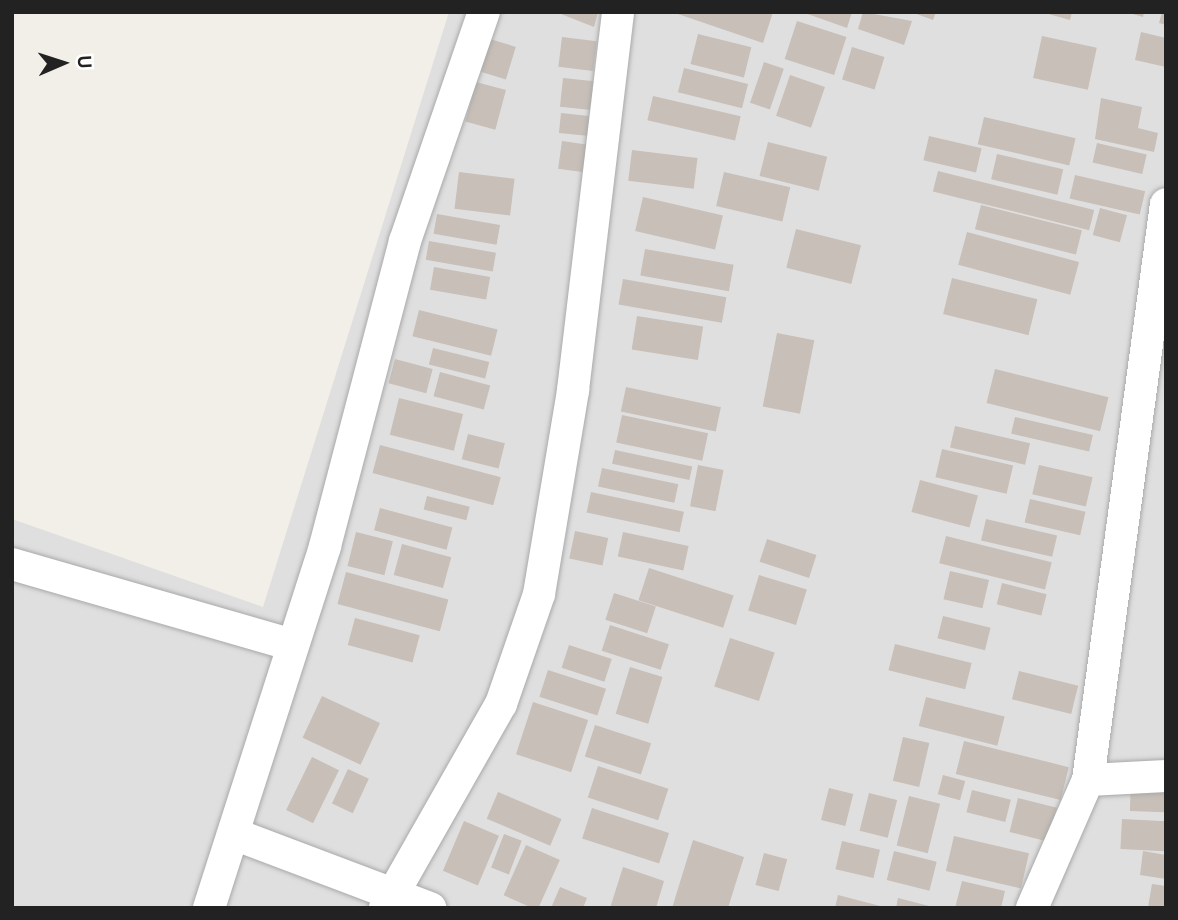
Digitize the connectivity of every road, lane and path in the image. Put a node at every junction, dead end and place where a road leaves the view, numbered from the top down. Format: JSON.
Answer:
{"nodes":[{"id":1,"x":485,"y":12,"type":"edge"},
{"id":2,"x":618,"y":12,"type":"edge"},
{"id":3,"x":1166,"y":204,"type":"edge"},
{"id":4,"x":12,"y":564,"type":"edge"},
{"id":5,"x":292,"y":645,"type":"junction"},
{"id":6,"x":1166,"y":776,"type":"edge"},
{"id":7,"x":1088,"y":780,"type":"junction"},
{"id":8,"x":234,"y":834,"type":"junction"},
{"id":9,"x":389,"y":900,"type":"edge"},
{"id":10,"x":209,"y":908,"type":"edge"},
{"id":11,"x":429,"y":908,"type":"edge"},
{"id":12,"x":1032,"y":908,"type":"edge"}],
"edges":[{"from":1,"to":5,"type":"street"},
{"from":2,"to":9,"type":"street"},
{"from":3,"to":7,"type":"street"},
{"from":4,"to":5,"type":"street"},
{"from":5,"to":8,"type":"street"},
{"from":6,"to":7,"type":"street"},
{"from":7,"to":12,"type":"street"},
{"from":8,"to":9,"type":"street"},
{"from":8,"to":10,"type":"street"},
{"from":9,"to":11,"type":"street"}]}
